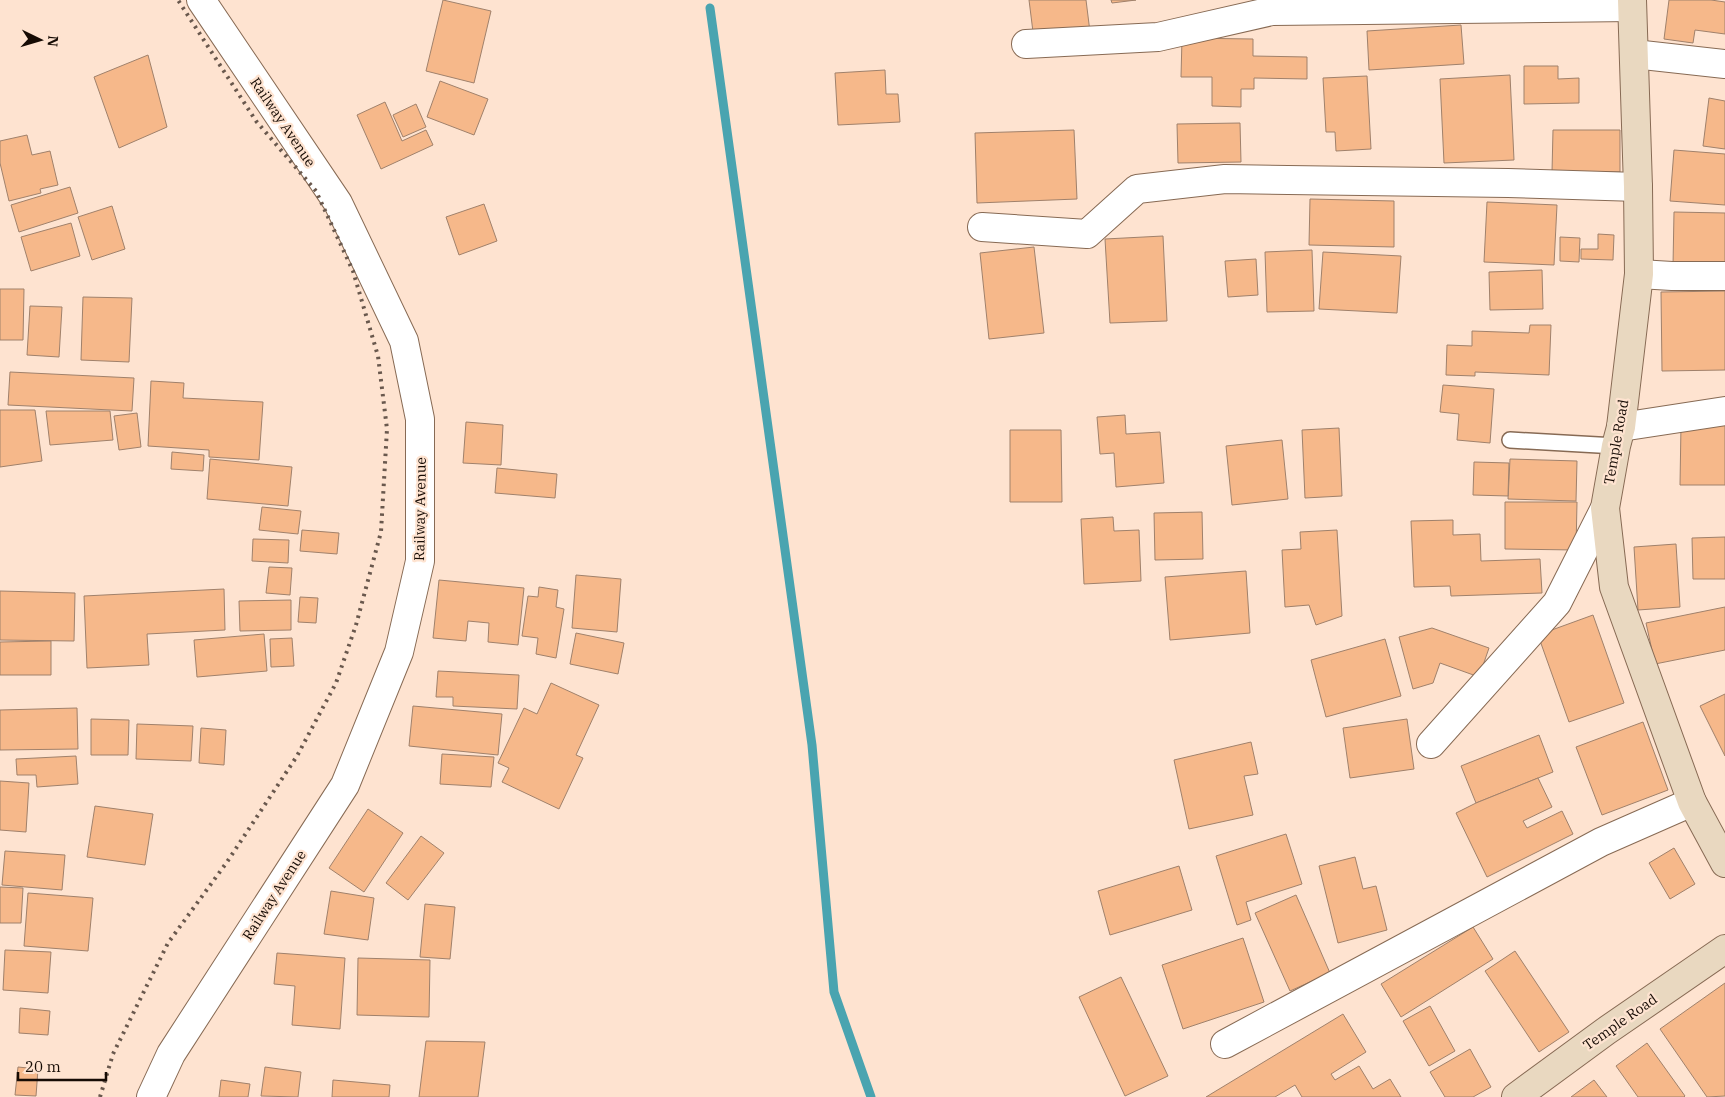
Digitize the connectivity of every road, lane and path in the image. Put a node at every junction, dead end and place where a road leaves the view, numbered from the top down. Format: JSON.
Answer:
{"nodes":[{"id":1,"x":201,"y":0,"type":"edge"},
{"id":2,"x":1632,"y":3,"type":"edge"},
{"id":3,"x":1026,"y":44,"type":"dead end"},
{"id":4,"x":1634,"y":54,"type":"junction"},
{"id":5,"x":1725,"y":64,"type":"edge"},
{"id":6,"x":1638,"y":187,"type":"junction"},
{"id":7,"x":982,"y":227,"type":"dead end"},
{"id":8,"x":1639,"y":274,"type":"junction"},
{"id":9,"x":1725,"y":276,"type":"edge"},
{"id":10,"x":1725,"y":412,"type":"edge"},
{"id":11,"x":1618,"y":436,"type":"junction"},
{"id":12,"x":1510,"y":440,"type":"dead end"},
{"id":13,"x":1605,"y":508,"type":"junction"},
{"id":14,"x":1431,"y":744,"type":"dead end"},
{"id":15,"x":1692,"y":802,"type":"junction"},
{"id":16,"x":1725,"y":863,"type":"edge"},
{"id":17,"x":1725,"y":949,"type":"edge"},
{"id":18,"x":1226,"y":1044,"type":"dead end"},
{"id":19,"x":151,"y":1097,"type":"edge"},
{"id":20,"x":1516,"y":1097,"type":"edge"}],
"edges":[{"from":1,"to":19,"type":"street","name":"Railway Avenue"},
{"from":2,"to":3,"type":"street"},
{"from":2,"to":4,"type":"street","name":"Temple Road"},
{"from":4,"to":5,"type":"street"},
{"from":4,"to":6,"type":"street","name":"Temple Road"},
{"from":6,"to":7,"type":"street"},
{"from":6,"to":8,"type":"street","name":"Temple Road"},
{"from":8,"to":9,"type":"street"},
{"from":8,"to":11,"type":"street","name":"Temple Road"},
{"from":10,"to":11,"type":"street"},
{"from":11,"to":12,"type":"lane"},
{"from":11,"to":13,"type":"street","name":"Temple Road"},
{"from":13,"to":14,"type":"street"},
{"from":13,"to":15,"type":"street","name":"Temple Road"},
{"from":15,"to":16,"type":"street","name":"Temple Road"},
{"from":15,"to":18,"type":"street"},
{"from":17,"to":20,"type":"street","name":"Temple Road"}]}
